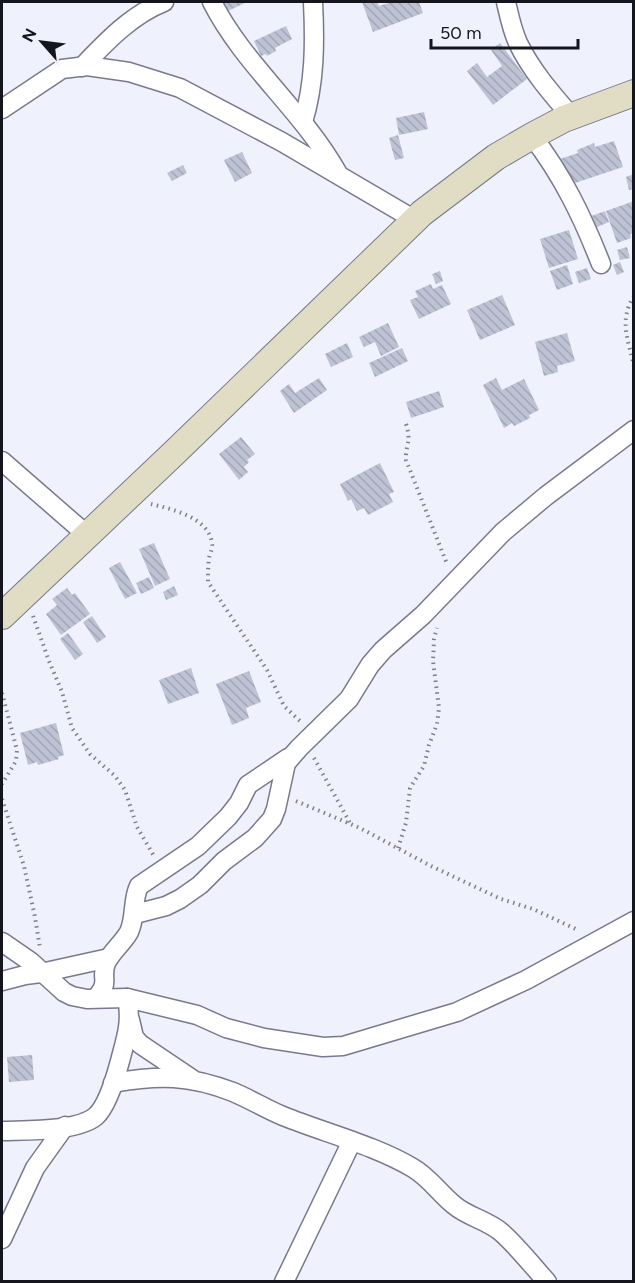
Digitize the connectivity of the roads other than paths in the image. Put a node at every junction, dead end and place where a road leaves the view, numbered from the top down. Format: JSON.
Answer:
{"nodes":[{"id":1,"x":164,"y":2,"type":"edge"},
{"id":2,"x":212,"y":2,"type":"edge"},
{"id":3,"x":313,"y":2,"type":"edge"},
{"id":4,"x":506,"y":2,"type":"edge"},
{"id":5,"x":82,"y":66,"type":"junction"},
{"id":6,"x":633,"y":93,"type":"edge"},
{"id":7,"x":2,"y":109,"type":"edge"},
{"id":8,"x":571,"y":116,"type":"junction"},
{"id":9,"x":303,"y":122,"type":"junction"},
{"id":10,"x":532,"y":136,"type":"junction"},
{"id":11,"x":338,"y":174,"type":"junction"},
{"id":12,"x":415,"y":219,"type":"junction"},
{"id":13,"x":601,"y":264,"type":"dead end"},
{"id":14,"x":633,"y":430,"type":"edge"},
{"id":15,"x":2,"y":461,"type":"edge"},
{"id":16,"x":87,"y":535,"type":"junction"},
{"id":17,"x":2,"y":616,"type":"edge"},
{"id":18,"x":303,"y":744,"type":"junction"},
{"id":19,"x":135,"y":914,"type":"junction"},
{"id":20,"x":633,"y":921,"type":"edge"},
{"id":21,"x":2,"y":942,"type":"edge"},
{"id":22,"x":109,"y":958,"type":"junction"},
{"id":23,"x":41,"y":973,"type":"junction"},
{"id":24,"x":2,"y":981,"type":"edge"},
{"id":25,"x":96,"y":998,"type":"junction"},
{"id":26,"x":126,"y":998,"type":"junction"},
{"id":27,"x":129,"y":1019,"type":"junction"},
{"id":28,"x":194,"y":1080,"type":"junction"},
{"id":29,"x":113,"y":1083,"type":"junction"},
{"id":30,"x":65,"y":1126,"type":"junction"},
{"id":31,"x":2,"y":1131,"type":"edge"},
{"id":32,"x":352,"y":1141,"type":"junction"},
{"id":33,"x":2,"y":1239,"type":"edge"},
{"id":34,"x":284,"y":1281,"type":"edge"},
{"id":35,"x":547,"y":1281,"type":"edge"}],
"edges":[{"from":1,"to":5,"type":"street"},
{"from":2,"to":9,"type":"street"},
{"from":3,"to":9,"type":"street"},
{"from":4,"to":8,"type":"street"},
{"from":5,"to":7,"type":"street"},
{"from":5,"to":11,"type":"street"},
{"from":6,"to":8,"type":"street"},
{"from":8,"to":10,"type":"street"},
{"from":9,"to":11,"type":"street"},
{"from":10,"to":12,"type":"street"},
{"from":10,"to":13,"type":"street"},
{"from":11,"to":12,"type":"street"},
{"from":12,"to":16,"type":"street"},
{"from":14,"to":18,"type":"street"},
{"from":15,"to":16,"type":"street"},
{"from":16,"to":17,"type":"street"},
{"from":18,"to":19,"type":"street"},
{"from":18,"to":19,"type":"street"},
{"from":19,"to":22,"type":"street"},
{"from":20,"to":26,"type":"street"},
{"from":21,"to":23,"type":"street"},
{"from":22,"to":23,"type":"street"},
{"from":22,"to":25,"type":"street"},
{"from":23,"to":24,"type":"street"},
{"from":23,"to":25,"type":"street"},
{"from":25,"to":26,"type":"street"},
{"from":26,"to":27,"type":"street"},
{"from":27,"to":28,"type":"street"},
{"from":27,"to":29,"type":"street"},
{"from":28,"to":29,"type":"street"},
{"from":28,"to":32,"type":"street"},
{"from":29,"to":30,"type":"street"},
{"from":30,"to":31,"type":"street"},
{"from":30,"to":33,"type":"street"},
{"from":32,"to":34,"type":"street"},
{"from":32,"to":35,"type":"street"}]}
